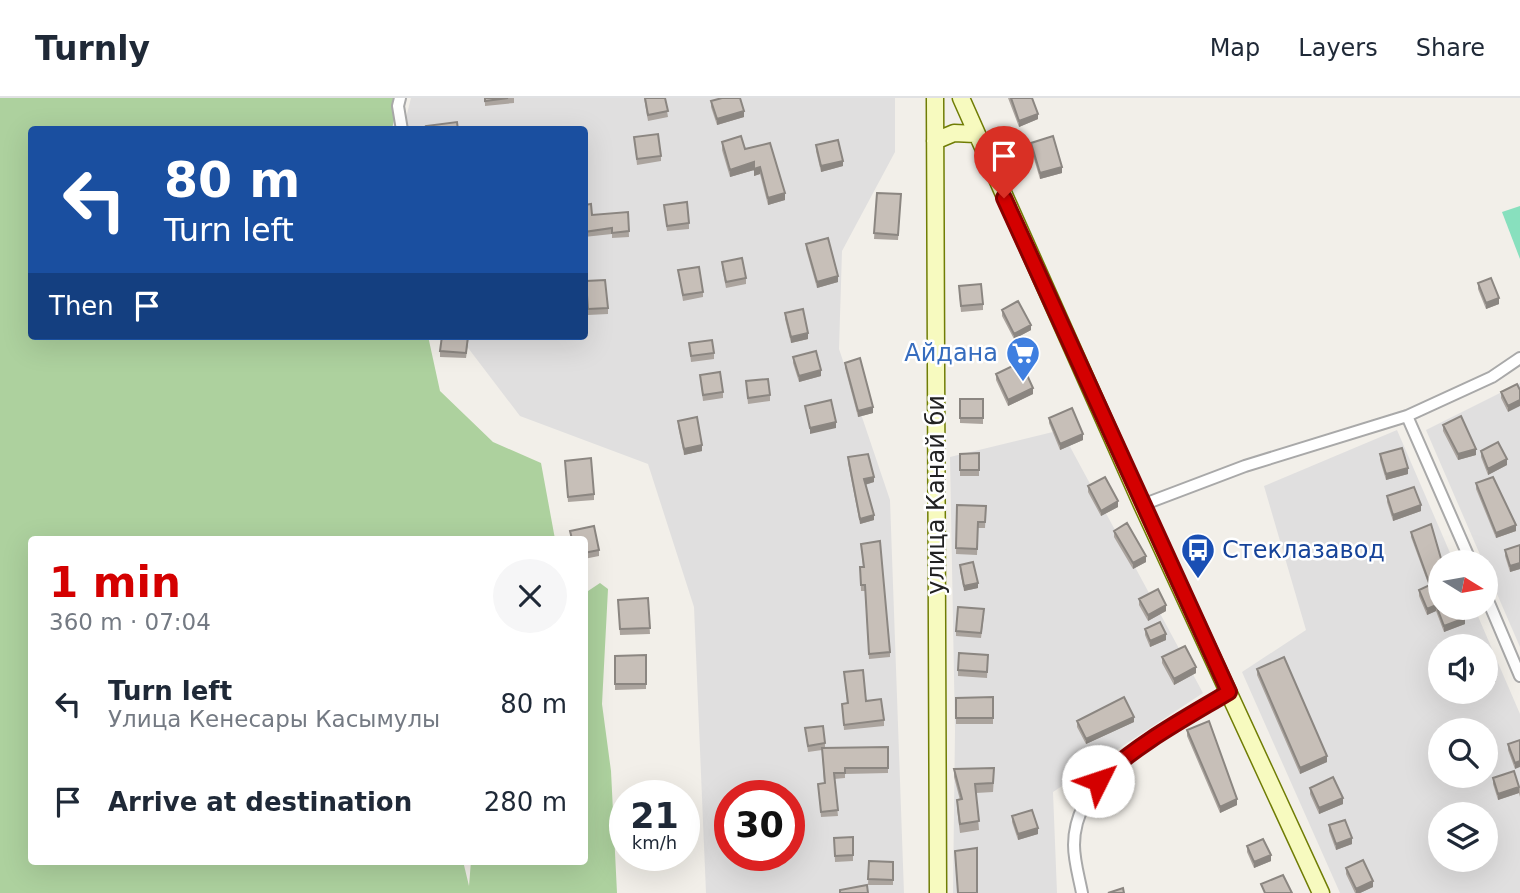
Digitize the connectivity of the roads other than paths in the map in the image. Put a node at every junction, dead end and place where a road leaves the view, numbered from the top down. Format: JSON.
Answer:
{"nodes":[{"id":1,"x":400,"y":98,"type":"edge"},
{"id":2,"x":935,"y":98,"type":"edge"},
{"id":3,"x":961,"y":98,"type":"edge"},
{"id":4,"x":401,"y":126,"type":"edge"},
{"id":5,"x":975,"y":134,"type":"junction"},
{"id":6,"x":935,"y":141,"type":"junction"},
{"id":7,"x":1520,"y":358,"type":"edge"},
{"id":8,"x":1407,"y":416,"type":"junction"},
{"id":9,"x":1142,"y":505,"type":"junction"},
{"id":10,"x":1466,"y":550,"type":"edge"},
{"id":11,"x":1496,"y":620,"type":"edge"},
{"id":12,"x":1520,"y":676,"type":"edge"},
{"id":13,"x":1229,"y":692,"type":"junction"},
{"id":14,"x":938,"y":893,"type":"edge"},
{"id":15,"x":1082,"y":893,"type":"edge"},
{"id":16,"x":1321,"y":893,"type":"edge"}],
"edges":[{"from":1,"to":4,"type":"street"},
{"from":2,"to":6,"type":"main road","name":"улица Канай би"},
{"from":3,"to":5,"type":"main road"},
{"from":5,"to":6,"type":"main road"},
{"from":5,"to":9,"type":"main road"},
{"from":6,"to":14,"type":"main road","name":"улица Канай би"},
{"from":7,"to":8,"type":"street"},
{"from":8,"to":9,"type":"street"},
{"from":8,"to":10,"type":"street"},
{"from":9,"to":13,"type":"main road"},
{"from":11,"to":12,"type":"street"},
{"from":13,"to":15,"type":"street"},
{"from":13,"to":16,"type":"main road"}]}
